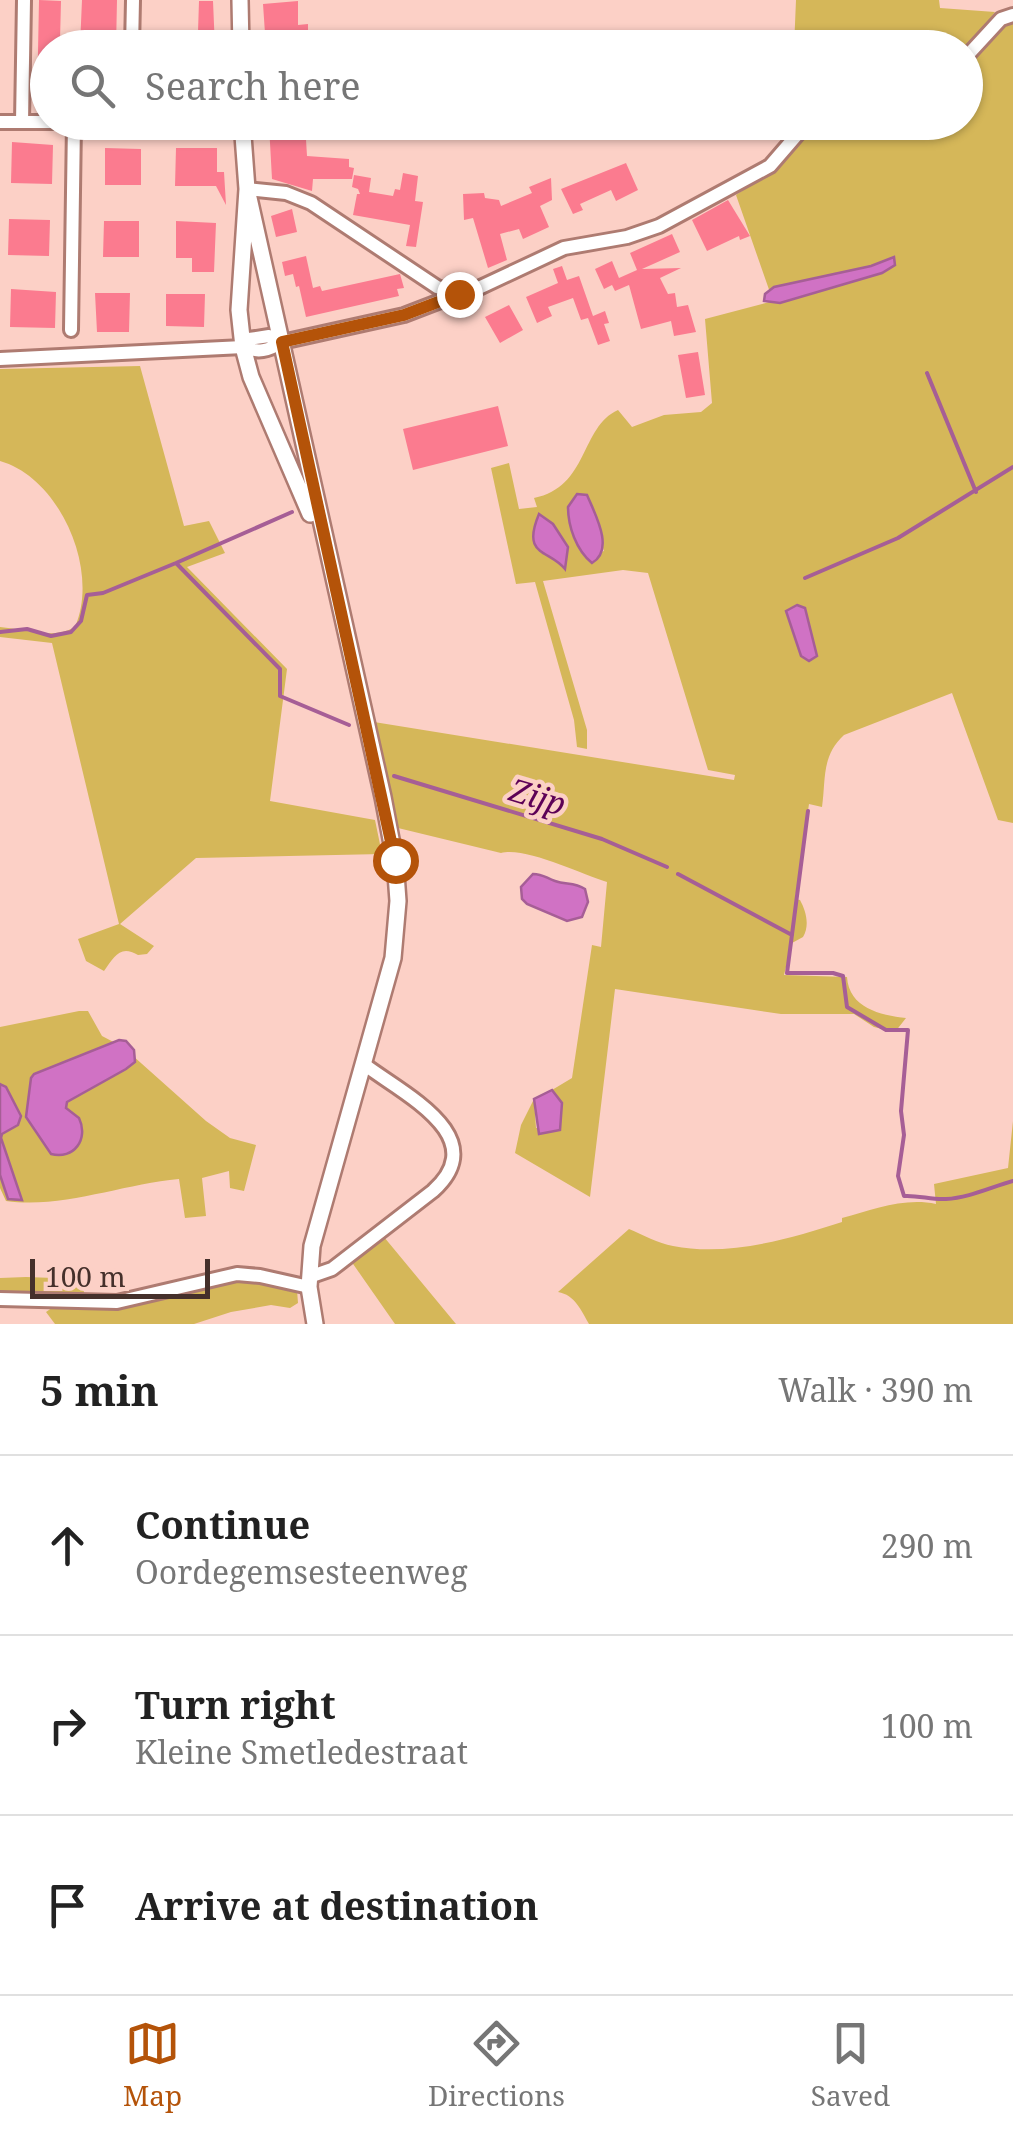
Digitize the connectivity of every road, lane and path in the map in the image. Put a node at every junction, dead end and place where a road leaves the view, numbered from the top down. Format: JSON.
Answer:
{"nodes":[{"id":1,"x":24,"y":0,"type":"edge"},
{"id":2,"x":133,"y":0,"type":"edge"},
{"id":3,"x":240,"y":0,"type":"edge"},
{"id":4,"x":1013,"y":15,"type":"edge"},
{"id":5,"x":132,"y":30,"type":"edge"},
{"id":6,"x":241,"y":30,"type":"edge"},
{"id":7,"x":983,"y":38,"type":"edge"},
{"id":8,"x":0,"y":122,"type":"edge"},
{"id":9,"x":22,"y":122,"type":"junction"},
{"id":10,"x":30,"y":122,"type":"edge"},
{"id":11,"x":74,"y":140,"type":"edge"},
{"id":12,"x":243,"y":140,"type":"edge"},
{"id":13,"x":792,"y":140,"type":"edge"},
{"id":14,"x":247,"y":189,"type":"junction"},
{"id":15,"x":459,"y":294,"type":"junction"},
{"id":16,"x":71,"y":330,"type":"dead end"},
{"id":17,"x":282,"y":342,"type":"junction"},
{"id":18,"x":243,"y":347,"type":"junction"},
{"id":19,"x":0,"y":359,"type":"edge"},
{"id":20,"x":330,"y":564,"type":"junction"},
{"id":21,"x":365,"y":1065,"type":"junction"},
{"id":22,"x":309,"y":1282,"type":"junction"},
{"id":23,"x":0,"y":1300,"type":"edge"},
{"id":24,"x":314,"y":1324,"type":"edge"}],
"edges":[{"from":1,"to":9,"type":"street"},
{"from":2,"to":5,"type":"street"},
{"from":3,"to":6,"type":"street"},
{"from":4,"to":7,"type":"street"},
{"from":8,"to":9,"type":"street"},
{"from":9,"to":10,"type":"street"},
{"from":11,"to":16,"type":"street"},
{"from":12,"to":14,"type":"street"},
{"from":13,"to":15,"type":"street"},
{"from":14,"to":15,"type":"street"},
{"from":14,"to":17,"type":"street"},
{"from":14,"to":18,"type":"street"},
{"from":15,"to":17,"type":"street"},
{"from":17,"to":18,"type":"street"},
{"from":17,"to":20,"type":"street"},
{"from":18,"to":19,"type":"street"},
{"from":18,"to":20,"type":"street"},
{"from":20,"to":21,"type":"street"},
{"from":21,"to":22,"type":"street"},
{"from":21,"to":22,"type":"street"},
{"from":22,"to":23,"type":"street"},
{"from":22,"to":24,"type":"street"}]}
